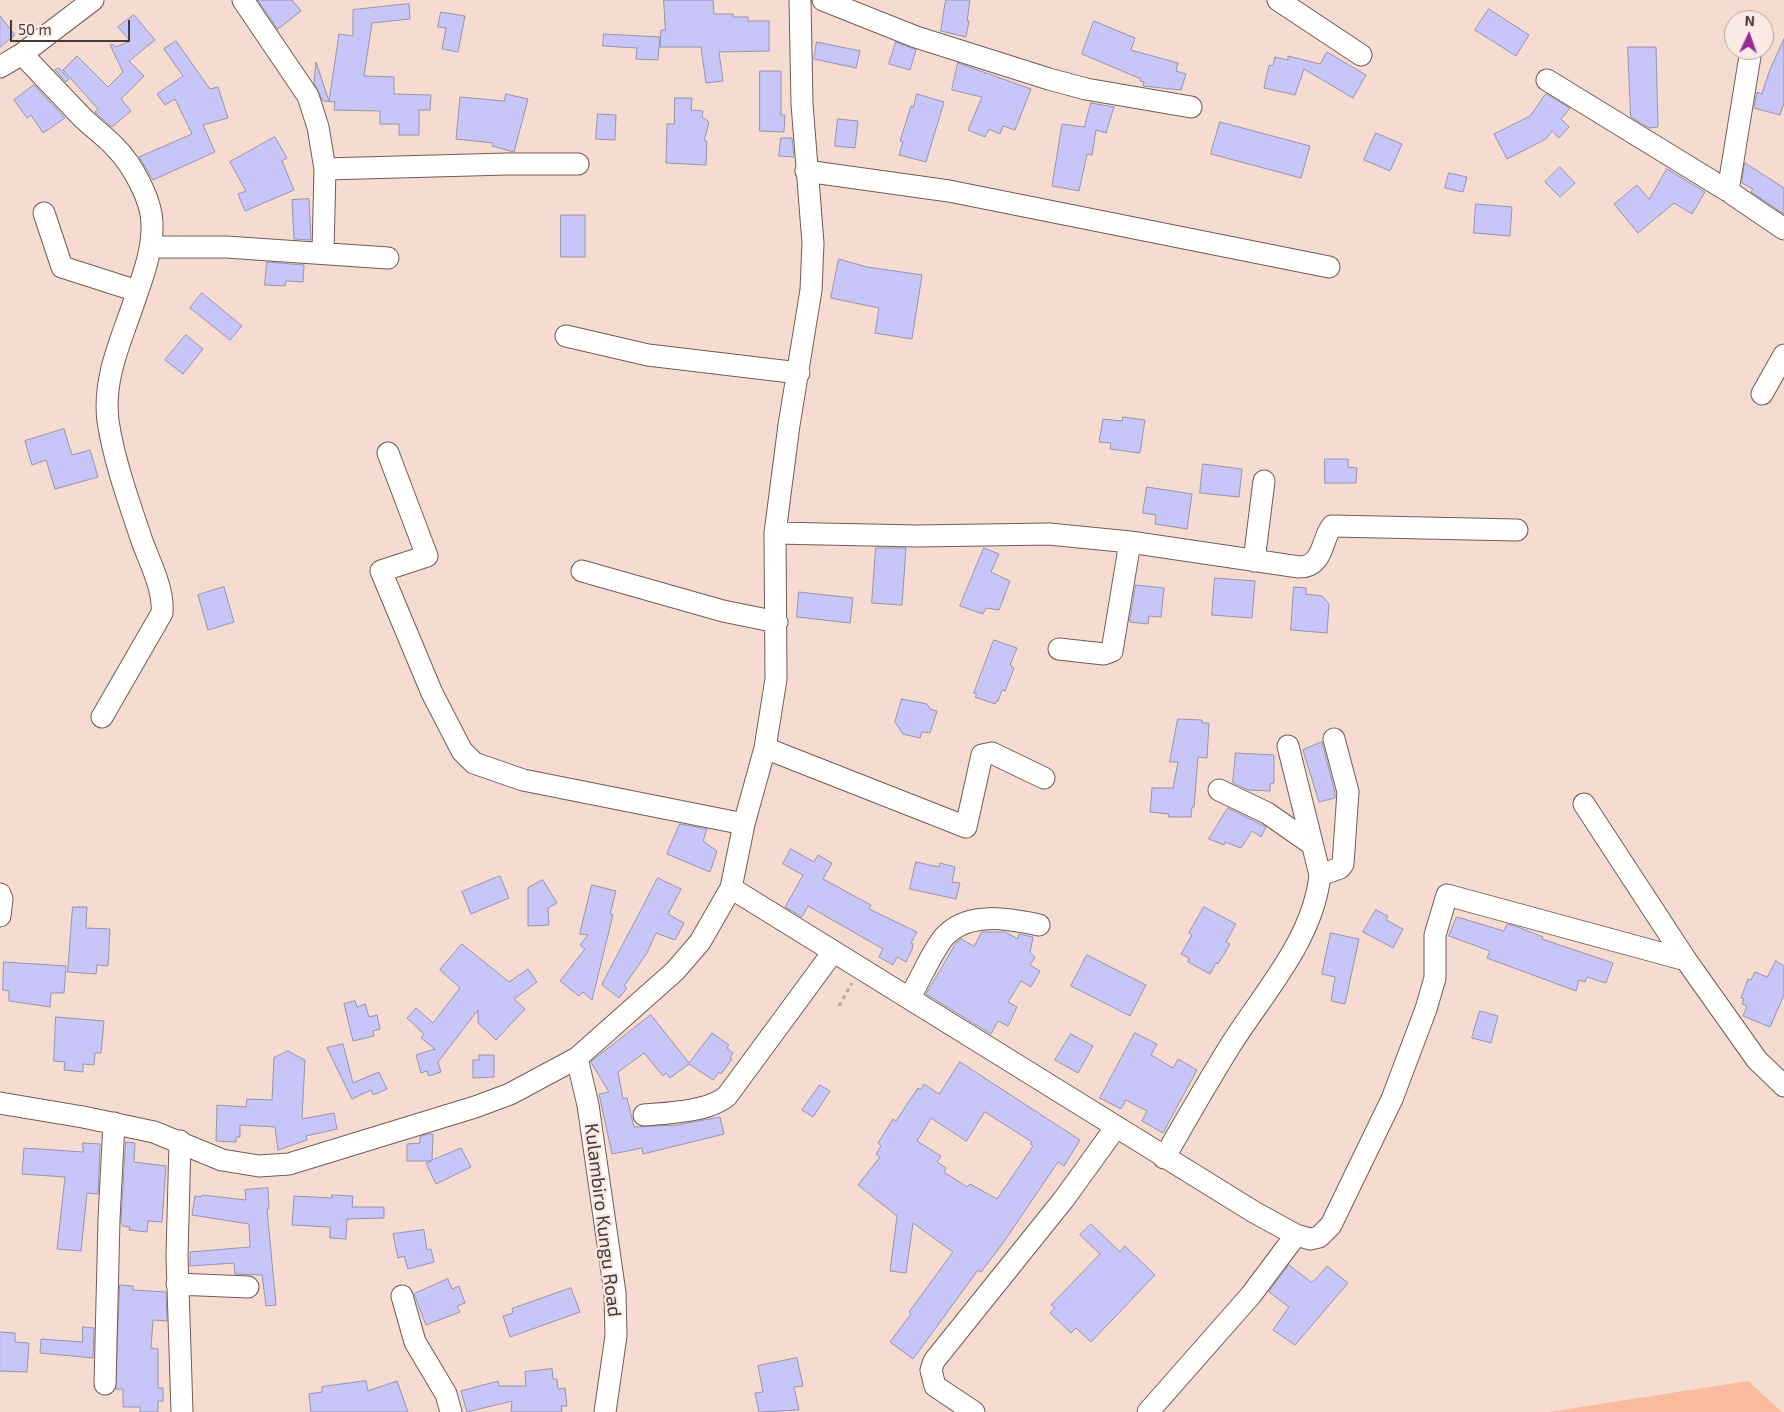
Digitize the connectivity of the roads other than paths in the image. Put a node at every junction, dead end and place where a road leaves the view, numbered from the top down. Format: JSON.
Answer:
{"nodes":[{"id":1,"x":93,"y":0,"type":"edge"},
{"id":2,"x":243,"y":0,"type":"edge"},
{"id":3,"x":800,"y":0,"type":"edge"},
{"id":4,"x":823,"y":0,"type":"edge"},
{"id":5,"x":1278,"y":0,"type":"edge"},
{"id":6,"x":22,"y":54,"type":"junction"},
{"id":7,"x":1362,"y":55,"type":"dead end"},
{"id":8,"x":1749,"y":60,"type":"edge"},
{"id":9,"x":0,"y":67,"type":"edge"},
{"id":10,"x":1547,"y":80,"type":"dead end"},
{"id":11,"x":1191,"y":107,"type":"dead end"},
{"id":12,"x":578,"y":164,"type":"dead end"},
{"id":13,"x":325,"y":169,"type":"junction"},
{"id":14,"x":806,"y":171,"type":"junction"},
{"id":15,"x":1728,"y":191,"type":"junction"},
{"id":16,"x":44,"y":213,"type":"dead end"},
{"id":17,"x":1784,"y":229,"type":"edge"},
{"id":18,"x":151,"y":247,"type":"junction"},
{"id":19,"x":323,"y":252,"type":"junction"},
{"id":20,"x":388,"y":258,"type":"dead end"},
{"id":21,"x":1329,"y":267,"type":"dead end"},
{"id":22,"x":137,"y":291,"type":"junction"},
{"id":23,"x":566,"y":336,"type":"dead end"},
{"id":24,"x":1784,"y":354,"type":"edge"},
{"id":25,"x":799,"y":373,"type":"junction"},
{"id":26,"x":1762,"y":394,"type":"dead end"},
{"id":27,"x":388,"y":453,"type":"dead end"},
{"id":28,"x":1264,"y":481,"type":"dead end"},
{"id":29,"x":1516,"y":530,"type":"dead end"},
{"id":30,"x":775,"y":533,"type":"junction"},
{"id":31,"x":1130,"y":542,"type":"junction"},
{"id":32,"x":1254,"y":561,"type":"junction"},
{"id":33,"x":582,"y":570,"type":"dead end"},
{"id":34,"x":777,"y":622,"type":"junction"},
{"id":35,"x":1059,"y":649,"type":"dead end"},
{"id":36,"x":102,"y":717,"type":"dead end"},
{"id":37,"x":1334,"y":740,"type":"dead end"},
{"id":38,"x":1288,"y":746,"type":"dead end"},
{"id":39,"x":765,"y":748,"type":"junction"},
{"id":40,"x":1044,"y":778,"type":"dead end"},
{"id":41,"x":1219,"y":790,"type":"dead end"},
{"id":42,"x":1584,"y":804,"type":"dead end"},
{"id":43,"x":744,"y":824,"type":"junction"},
{"id":44,"x":1310,"y":843,"type":"junction"},
{"id":45,"x":1320,"y":875,"type":"junction"},
{"id":46,"x":731,"y":888,"type":"junction"},
{"id":47,"x":0,"y":894,"type":"edge"},
{"id":48,"x":0,"y":916,"type":"edge"},
{"id":49,"x":1039,"y":925,"type":"dead end"},
{"id":50,"x":833,"y":952,"type":"junction"},
{"id":51,"x":1686,"y":960,"type":"junction"},
{"id":52,"x":907,"y":989,"type":"junction"},
{"id":53,"x":577,"y":1058,"type":"junction"},
{"id":54,"x":1784,"y":1086,"type":"edge"},
{"id":55,"x":0,"y":1103,"type":"edge"},
{"id":56,"x":644,"y":1116,"type":"dead end"},
{"id":57,"x":114,"y":1123,"type":"junction"},
{"id":58,"x":1116,"y":1127,"type":"junction"},
{"id":59,"x":180,"y":1141,"type":"junction"},
{"id":60,"x":1164,"y":1158,"type":"junction"},
{"id":61,"x":1296,"y":1235,"type":"junction"},
{"id":62,"x":177,"y":1284,"type":"junction"},
{"id":63,"x":248,"y":1287,"type":"dead end"},
{"id":64,"x":402,"y":1296,"type":"dead end"},
{"id":65,"x":106,"y":1384,"type":"dead end"},
{"id":66,"x":182,"y":1412,"type":"edge"},
{"id":67,"x":451,"y":1412,"type":"edge"},
{"id":68,"x":605,"y":1412,"type":"edge"},
{"id":69,"x":974,"y":1412,"type":"edge"},
{"id":70,"x":1148,"y":1412,"type":"edge"}],
"edges":[{"from":1,"to":6,"type":"street"},
{"from":2,"to":13,"type":"street"},
{"from":3,"to":14,"type":"street"},
{"from":4,"to":11,"type":"street"},
{"from":5,"to":7,"type":"street"},
{"from":6,"to":9,"type":"street"},
{"from":6,"to":18,"type":"street"},
{"from":8,"to":15,"type":"street"},
{"from":10,"to":15,"type":"street"},
{"from":12,"to":13,"type":"street"},
{"from":13,"to":19,"type":"street"},
{"from":14,"to":21,"type":"street"},
{"from":14,"to":25,"type":"street"},
{"from":15,"to":17,"type":"street"},
{"from":16,"to":22,"type":"street"},
{"from":18,"to":19,"type":"street"},
{"from":18,"to":22,"type":"street"},
{"from":19,"to":20,"type":"street"},
{"from":22,"to":36,"type":"street"},
{"from":23,"to":25,"type":"street"},
{"from":24,"to":26,"type":"street"},
{"from":25,"to":30,"type":"street"},
{"from":27,"to":43,"type":"street"},
{"from":28,"to":32,"type":"street"},
{"from":29,"to":32,"type":"street"},
{"from":30,"to":31,"type":"street"},
{"from":30,"to":34,"type":"street"},
{"from":31,"to":32,"type":"street"},
{"from":31,"to":35,"type":"street"},
{"from":33,"to":34,"type":"street"},
{"from":34,"to":39,"type":"street"},
{"from":37,"to":45,"type":"street"},
{"from":38,"to":44,"type":"street"},
{"from":39,"to":40,"type":"street"},
{"from":39,"to":43,"type":"street"},
{"from":41,"to":44,"type":"street"},
{"from":42,"to":51,"type":"street"},
{"from":43,"to":46,"type":"street"},
{"from":44,"to":45,"type":"street"},
{"from":45,"to":60,"type":"street"},
{"from":46,"to":50,"type":"street"},
{"from":46,"to":53,"type":"street"},
{"from":47,"to":48,"type":"street"},
{"from":49,"to":52,"type":"street"},
{"from":50,"to":52,"type":"street"},
{"from":50,"to":56,"type":"street"},
{"from":51,"to":54,"type":"street"},
{"from":51,"to":61,"type":"street"},
{"from":52,"to":58,"type":"street"},
{"from":53,"to":59,"type":"street"},
{"from":53,"to":68,"type":"street","name":"Kulambiro Kungu Road"},
{"from":55,"to":57,"type":"street"},
{"from":57,"to":59,"type":"street"},
{"from":57,"to":65,"type":"street"},
{"from":58,"to":60,"type":"street"},
{"from":58,"to":69,"type":"street"},
{"from":59,"to":62,"type":"street"},
{"from":60,"to":61,"type":"street"},
{"from":61,"to":70,"type":"street"},
{"from":62,"to":63,"type":"street"},
{"from":62,"to":66,"type":"street"},
{"from":64,"to":67,"type":"street"}]}
